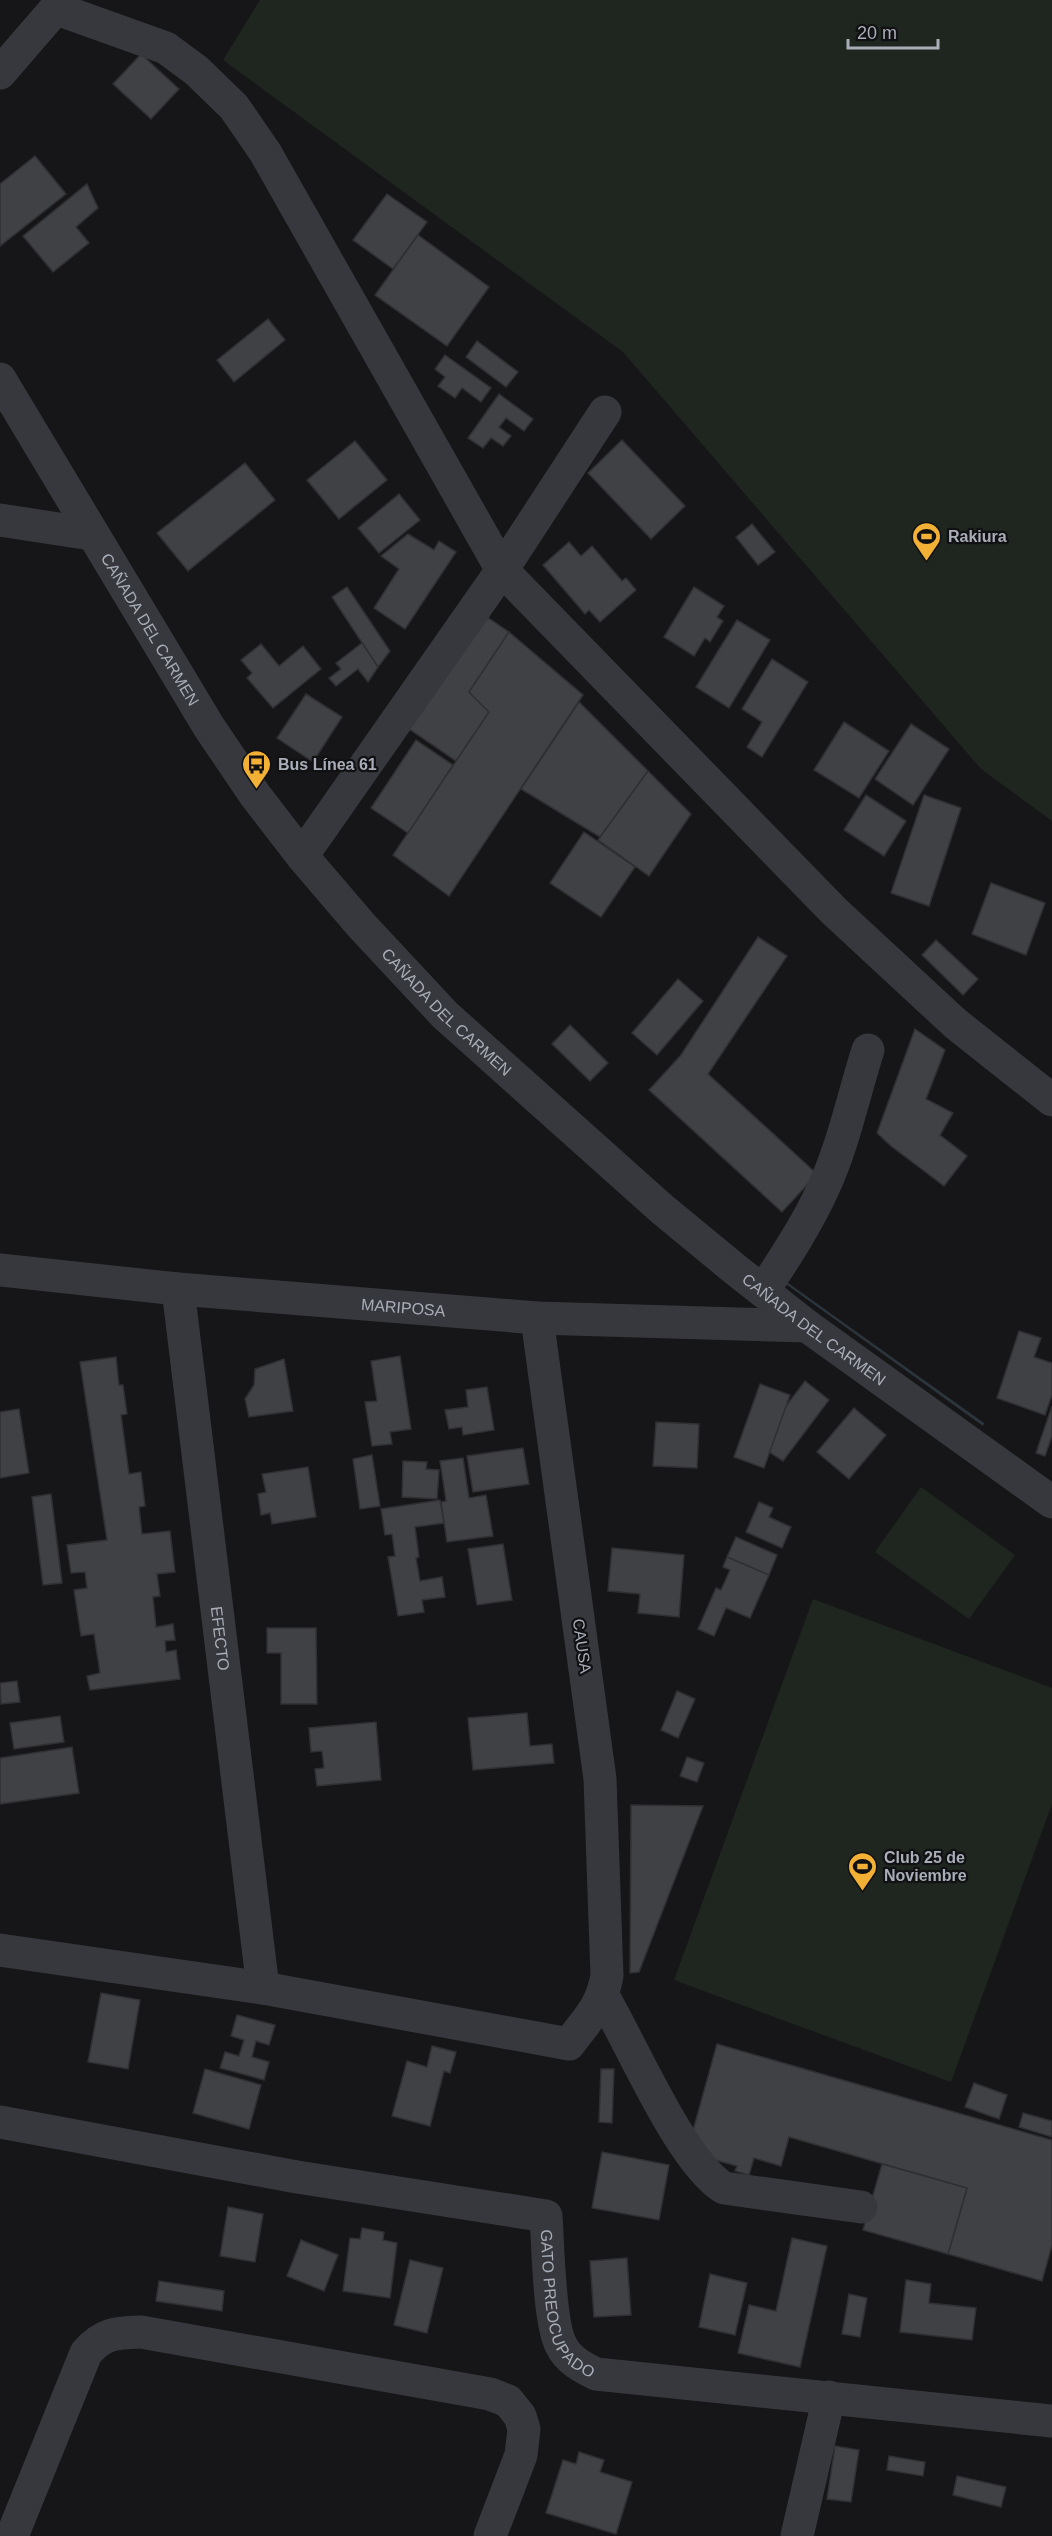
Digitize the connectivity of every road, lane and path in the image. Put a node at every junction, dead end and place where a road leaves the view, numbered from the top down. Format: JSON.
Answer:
{"nodes":[{"id":1,"x":60,"y":5,"type":"edge"},
{"id":2,"x":0,"y":73,"type":"edge"},
{"id":3,"x":0,"y":379,"type":"edge"},
{"id":4,"x":605,"y":412,"type":"dead end"},
{"id":5,"x":0,"y":520,"type":"edge"},
{"id":6,"x":91,"y":534,"type":"junction"},
{"id":7,"x":502,"y":570,"type":"junction"},
{"id":8,"x":302,"y":856,"type":"junction"},
{"id":9,"x":868,"y":1050,"type":"dead end"},
{"id":10,"x":1052,"y":1100,"type":"edge"},
{"id":11,"x":0,"y":1270,"type":"edge"},
{"id":12,"x":178,"y":1289,"type":"junction"},
{"id":13,"x":763,"y":1291,"type":"junction"},
{"id":14,"x":537,"y":1318,"type":"junction"},
{"id":15,"x":807,"y":1326,"type":"junction"},
{"id":16,"x":1052,"y":1502,"type":"edge"},
{"id":17,"x":0,"y":1950,"type":"edge"},
{"id":18,"x":605,"y":1986,"type":"junction"},
{"id":19,"x":263,"y":1988,"type":"junction"},
{"id":20,"x":0,"y":2122,"type":"edge"},
{"id":21,"x":861,"y":2207,"type":"dead end"},
{"id":22,"x":829,"y":2397,"type":"junction"},
{"id":23,"x":1052,"y":2421,"type":"edge"},
{"id":24,"x":12,"y":2536,"type":"edge"},
{"id":25,"x":490,"y":2536,"type":"edge"},
{"id":26,"x":797,"y":2536,"type":"edge"}],
"edges":[{"from":1,"to":2,"type":"street"},
{"from":1,"to":7,"type":"street"},
{"from":3,"to":6,"type":"street","name":"CAÑADA DEL CARMEN"},
{"from":4,"to":7,"type":"street"},
{"from":5,"to":6,"type":"street"},
{"from":6,"to":8,"type":"street","name":"CAÑADA DEL CARMEN"},
{"from":7,"to":8,"type":"street"},
{"from":7,"to":10,"type":"street"},
{"from":8,"to":13,"type":"street","name":"CAÑADA DEL CARMEN"},
{"from":9,"to":13,"type":"street"},
{"from":11,"to":12,"type":"street","name":"MARIPOSA"},
{"from":12,"to":14,"type":"street","name":"MARIPOSA"},
{"from":12,"to":19,"type":"street","name":"EFECTO"},
{"from":13,"to":15,"type":"street","name":"CAÑADA DEL CARMEN"},
{"from":14,"to":15,"type":"street","name":"MARIPOSA"},
{"from":14,"to":18,"type":"street","name":"CAUSA"},
{"from":15,"to":16,"type":"street","name":"CAÑADA DEL CARMEN"},
{"from":17,"to":19,"type":"street"},
{"from":18,"to":19,"type":"street"},
{"from":18,"to":21,"type":"street"},
{"from":20,"to":22,"type":"street","name":"GATO PREOCUPADO"},
{"from":22,"to":23,"type":"street","name":"GATO PREOCUPADO"},
{"from":22,"to":26,"type":"street"},
{"from":24,"to":25,"type":"street"}]}
